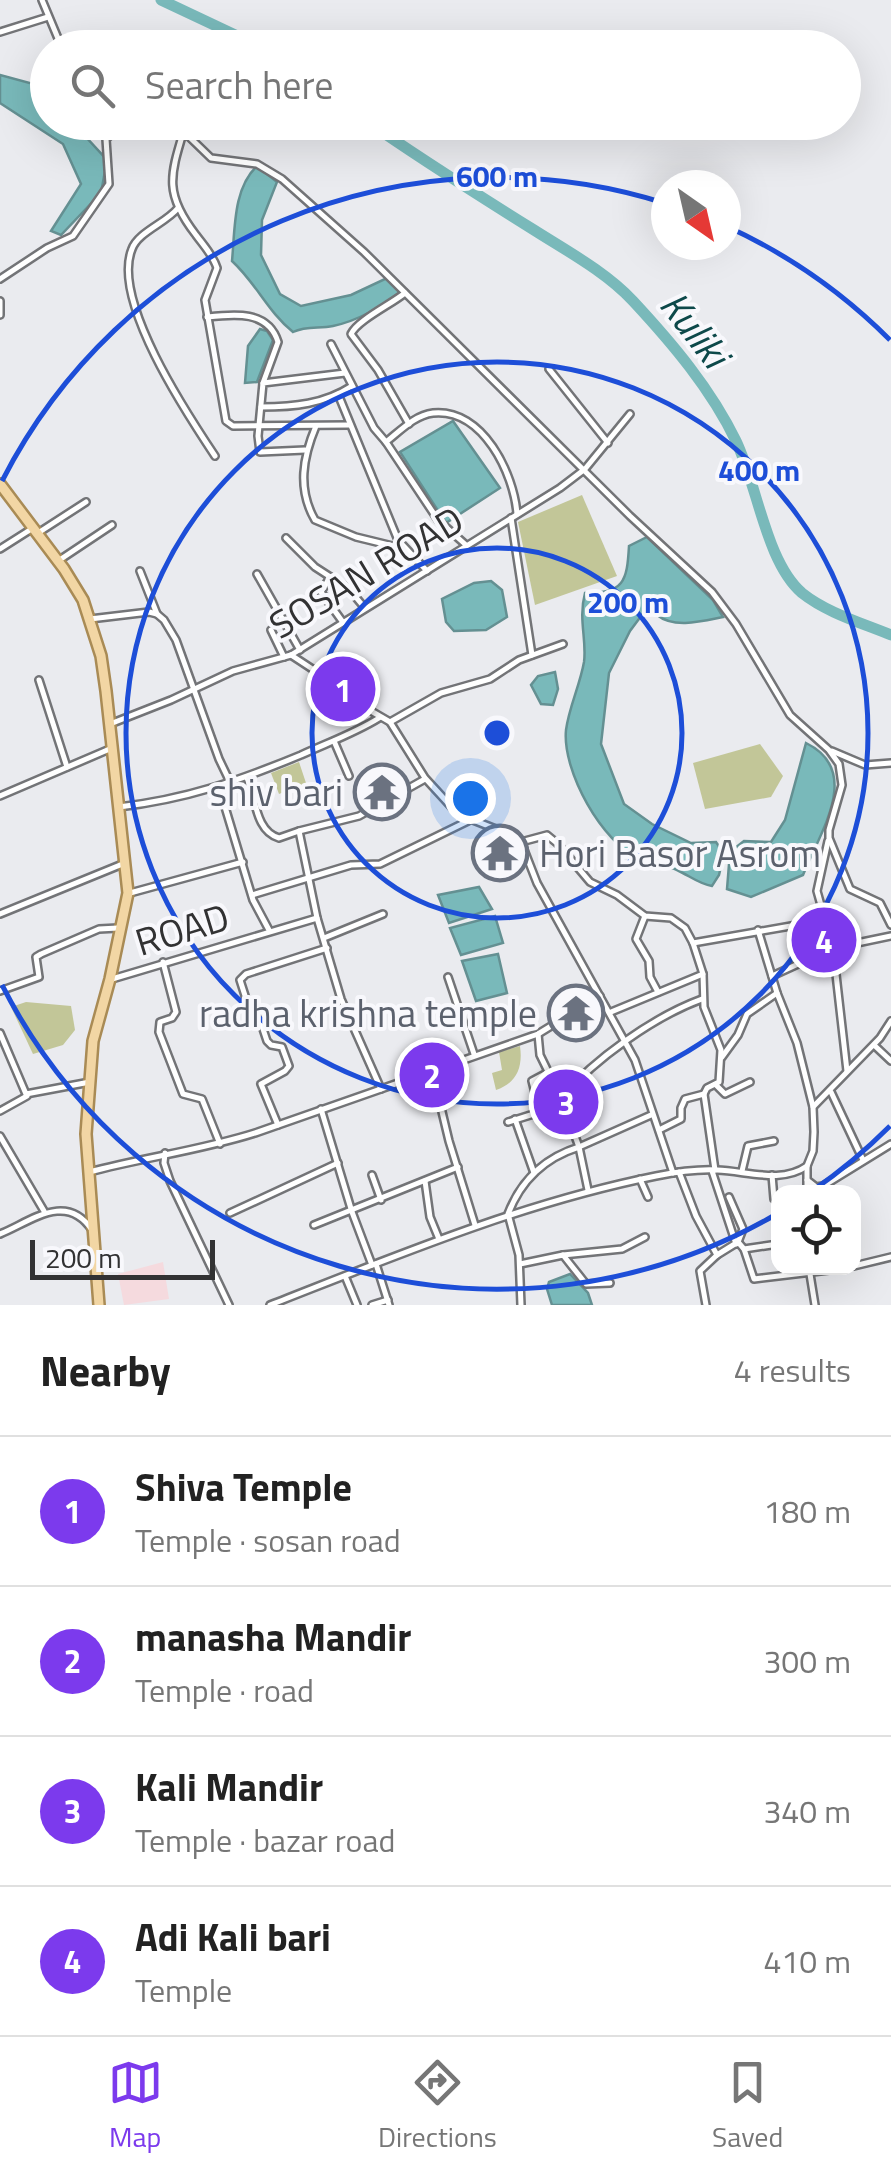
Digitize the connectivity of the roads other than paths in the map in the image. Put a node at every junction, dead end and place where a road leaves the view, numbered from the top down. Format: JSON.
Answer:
{"nodes":[{"id":1,"x":42,"y":0,"type":"edge"},
{"id":2,"x":48,"y":17,"type":"junction"},
{"id":3,"x":54,"y":30,"type":"edge"},
{"id":4,"x":0,"y":32,"type":"edge"},
{"id":5,"x":106,"y":140,"type":"edge"},
{"id":6,"x":181,"y":140,"type":"edge"},
{"id":7,"x":194,"y":140,"type":"edge"},
{"id":8,"x":178,"y":208,"type":"junction"},
{"id":9,"x":0,"y":278,"type":"edge"},
{"id":10,"x":405,"y":293,"type":"junction"},
{"id":11,"x":0,"y":301,"type":"edge"},
{"id":12,"x":0,"y":315,"type":"edge"},
{"id":13,"x":207,"y":318,"type":"junction"},
{"id":14,"x":331,"y":344,"type":"dead end"},
{"id":15,"x":548,"y":369,"type":"dead end"},
{"id":16,"x":345,"y":373,"type":"junction"},
{"id":17,"x":263,"y":383,"type":"junction"},
{"id":18,"x":352,"y":386,"type":"junction"},
{"id":19,"x":338,"y":394,"type":"junction"},
{"id":20,"x":261,"y":407,"type":"junction"},
{"id":21,"x":630,"y":414,"type":"dead end"},
{"id":22,"x":409,"y":424,"type":"junction"},
{"id":23,"x":260,"y":425,"type":"junction"},
{"id":24,"x":350,"y":425,"type":"junction"},
{"id":25,"x":316,"y":426,"type":"junction"},
{"id":26,"x":386,"y":442,"type":"junction"},
{"id":27,"x":608,"y":443,"type":"junction"},
{"id":28,"x":305,"y":450,"type":"junction"},
{"id":29,"x":215,"y":456,"type":"dead end"},
{"id":30,"x":585,"y":469,"type":"junction"},
{"id":31,"x":0,"y":484,"type":"edge"},
{"id":32,"x":86,"y":502,"type":"dead end"},
{"id":33,"x":514,"y":516,"type":"junction"},
{"id":34,"x":112,"y":525,"type":"dead end"},
{"id":35,"x":35,"y":531,"type":"junction"},
{"id":36,"x":286,"y":538,"type":"dead end"},
{"id":37,"x":466,"y":545,"type":"junction"},
{"id":38,"x":0,"y":549,"type":"edge"},
{"id":39,"x":404,"y":549,"type":"junction"},
{"id":40,"x":58,"y":561,"type":"junction"},
{"id":41,"x":140,"y":570,"type":"dead end"},
{"id":42,"x":427,"y":572,"type":"junction"},
{"id":43,"x":257,"y":574,"type":"dead end"},
{"id":44,"x":330,"y":578,"type":"junction"},
{"id":45,"x":364,"y":607,"type":"junction"},
{"id":46,"x":158,"y":614,"type":"junction"},
{"id":47,"x":90,"y":619,"type":"junction"},
{"id":48,"x":342,"y":622,"type":"junction"},
{"id":49,"x":271,"y":630,"type":"dead end"},
{"id":50,"x":563,"y":644,"type":"dead end"},
{"id":51,"x":300,"y":650,"type":"junction"},
{"id":52,"x":532,"y":655,"type":"junction"},
{"id":53,"x":287,"y":656,"type":"junction"},
{"id":54,"x":40,"y":680,"type":"dead end"},
{"id":55,"x":193,"y":690,"type":"junction"},
{"id":56,"x":385,"y":720,"type":"junction"},
{"id":57,"x":110,"y":724,"type":"junction"},
{"id":58,"x":334,"y":741,"type":"junction"},
{"id":59,"x":112,"y":748,"type":"junction"},
{"id":60,"x":829,"y":750,"type":"junction"},
{"id":61,"x":891,"y":763,"type":"edge"},
{"id":62,"x":66,"y":766,"type":"junction"},
{"id":63,"x":348,"y":776,"type":"dead end"},
{"id":64,"x":247,"y":778,"type":"junction"},
{"id":65,"x":426,"y":778,"type":"junction"},
{"id":66,"x":232,"y":784,"type":"junction"},
{"id":67,"x":219,"y":787,"type":"junction"},
{"id":68,"x":0,"y":796,"type":"edge"},
{"id":69,"x":119,"y":807,"type":"junction"},
{"id":70,"x":470,"y":820,"type":"junction"},
{"id":71,"x":299,"y":831,"type":"junction"},
{"id":72,"x":829,"y":838,"type":"junction"},
{"id":73,"x":521,"y":842,"type":"junction"},
{"id":74,"x":243,"y":862,"type":"junction"},
{"id":75,"x":125,"y":863,"type":"junction"},
{"id":76,"x":310,"y":876,"type":"junction"},
{"id":77,"x":128,"y":893,"type":"junction"},
{"id":78,"x":252,"y":895,"type":"junction"},
{"id":79,"x":0,"y":914,"type":"edge"},
{"id":80,"x":383,"y":914,"type":"dead end"},
{"id":81,"x":645,"y":916,"type":"junction"},
{"id":82,"x":317,"y":918,"type":"junction"},
{"id":83,"x":825,"y":920,"type":"junction"},
{"id":84,"x":891,"y":925,"type":"edge"},
{"id":85,"x":120,"y":929,"type":"junction"},
{"id":86,"x":758,"y":930,"type":"junction"},
{"id":87,"x":269,"y":932,"type":"junction"},
{"id":88,"x":891,"y":936,"type":"edge"},
{"id":89,"x":324,"y":938,"type":"junction"},
{"id":90,"x":694,"y":943,"type":"junction"},
{"id":91,"x":327,"y":948,"type":"junction"},
{"id":92,"x":834,"y":948,"type":"junction"},
{"id":93,"x":163,"y":962,"type":"junction"},
{"id":94,"x":702,"y":974,"type":"junction"},
{"id":95,"x":772,"y":976,"type":"junction"},
{"id":96,"x":448,"y":977,"type":"dead end"},
{"id":97,"x":110,"y":980,"type":"junction"},
{"id":98,"x":0,"y":991,"type":"edge"},
{"id":99,"x":658,"y":992,"type":"junction"},
{"id":100,"x":777,"y":993,"type":"junction"},
{"id":101,"x":600,"y":996,"type":"junction"},
{"id":102,"x":702,"y":999,"type":"junction"},
{"id":103,"x":610,"y":1012,"type":"junction"},
{"id":104,"x":891,"y":1021,"type":"edge"},
{"id":105,"x":0,"y":1033,"type":"edge"},
{"id":106,"x":538,"y":1034,"type":"junction"},
{"id":107,"x":626,"y":1042,"type":"junction"},
{"id":108,"x":874,"y":1044,"type":"junction"},
{"id":109,"x":474,"y":1056,"type":"junction"},
{"id":110,"x":722,"y":1057,"type":"junction"},
{"id":111,"x":891,"y":1061,"type":"edge"},
{"id":112,"x":432,"y":1070,"type":"junction"},
{"id":113,"x":848,"y":1071,"type":"junction"},
{"id":114,"x":547,"y":1073,"type":"junction"},
{"id":115,"x":90,"y":1082,"type":"junction"},
{"id":116,"x":750,"y":1082,"type":"dead end"},
{"id":117,"x":716,"y":1085,"type":"junction"},
{"id":118,"x":381,"y":1089,"type":"junction"},
{"id":119,"x":831,"y":1092,"type":"junction"},
{"id":120,"x":29,"y":1094,"type":"junction"},
{"id":121,"x":704,"y":1094,"type":"junction"},
{"id":122,"x":561,"y":1098,"type":"junction"},
{"id":123,"x":813,"y":1107,"type":"junction"},
{"id":124,"x":321,"y":1109,"type":"junction"},
{"id":125,"x":0,"y":1112,"type":"edge"},
{"id":126,"x":540,"y":1112,"type":"junction"},
{"id":127,"x":651,"y":1115,"type":"junction"},
{"id":128,"x":516,"y":1119,"type":"junction"},
{"id":129,"x":508,"y":1122,"type":"dead end"},
{"id":130,"x":278,"y":1125,"type":"junction"},
{"id":131,"x":658,"y":1130,"type":"junction"},
{"id":132,"x":0,"y":1136,"type":"edge"},
{"id":133,"x":774,"y":1140,"type":"dead end"},
{"id":134,"x":220,"y":1144,"type":"junction"},
{"id":135,"x":891,"y":1144,"type":"edge"},
{"id":136,"x":579,"y":1147,"type":"junction"},
{"id":137,"x":165,"y":1152,"type":"junction"},
{"id":138,"x":863,"y":1160,"type":"junction"},
{"id":139,"x":338,"y":1163,"type":"junction"},
{"id":140,"x":806,"y":1166,"type":"junction"},
{"id":141,"x":458,"y":1167,"type":"junction"},
{"id":142,"x":713,"y":1170,"type":"junction"},
{"id":143,"x":89,"y":1172,"type":"junction"},
{"id":144,"x":676,"y":1172,"type":"junction"},
{"id":145,"x":742,"y":1172,"type":"junction"},
{"id":146,"x":534,"y":1173,"type":"junction"},
{"id":147,"x":372,"y":1175,"type":"dead end"},
{"id":148,"x":772,"y":1176,"type":"junction"},
{"id":149,"x":640,"y":1179,"type":"junction"},
{"id":150,"x":806,"y":1180,"type":"junction"},
{"id":151,"x":426,"y":1182,"type":"junction"},
{"id":152,"x":773,"y":1185,"type":"edge"},
{"id":153,"x":806,"y":1185,"type":"edge"},
{"id":154,"x":588,"y":1190,"type":"junction"},
{"id":155,"x":729,"y":1197,"type":"dead end"},
{"id":156,"x":648,"y":1198,"type":"dead end"},
{"id":157,"x":381,"y":1200,"type":"junction"},
{"id":158,"x":44,"y":1212,"type":"junction"},
{"id":159,"x":352,"y":1212,"type":"junction"},
{"id":160,"x":230,"y":1213,"type":"dead end"},
{"id":161,"x":508,"y":1214,"type":"junction"},
{"id":162,"x":314,"y":1225,"type":"dead end"},
{"id":163,"x":476,"y":1225,"type":"junction"},
{"id":164,"x":1,"y":1231,"type":"edge"},
{"id":165,"x":94,"y":1232,"type":"junction"},
{"id":166,"x":645,"y":1237,"type":"dead end"},
{"id":167,"x":439,"y":1239,"type":"junction"},
{"id":168,"x":737,"y":1243,"type":"junction"},
{"id":169,"x":771,"y":1245,"type":"edge"},
{"id":170,"x":744,"y":1250,"type":"junction"},
{"id":171,"x":563,"y":1255,"type":"junction"},
{"id":172,"x":717,"y":1255,"type":"junction"},
{"id":173,"x":891,"y":1257,"type":"edge"},
{"id":174,"x":374,"y":1264,"type":"junction"},
{"id":175,"x":520,"y":1264,"type":"junction"},
{"id":176,"x":861,"y":1264,"type":"edge"},
{"id":177,"x":778,"y":1275,"type":"edge"},
{"id":178,"x":810,"y":1275,"type":"edge"},
{"id":179,"x":345,"y":1276,"type":"junction"},
{"id":180,"x":610,"y":1283,"type":"dead end"},
{"id":181,"x":280,"y":1303,"type":"edge"},
{"id":182,"x":389,"y":1303,"type":"edge"},
{"id":183,"x":99,"y":1305,"type":"edge"},
{"id":184,"x":229,"y":1305,"type":"edge"},
{"id":185,"x":270,"y":1305,"type":"edge"},
{"id":186,"x":357,"y":1305,"type":"edge"},
{"id":187,"x":372,"y":1305,"type":"edge"},
{"id":188,"x":522,"y":1305,"type":"edge"},
{"id":189,"x":706,"y":1305,"type":"edge"},
{"id":190,"x":815,"y":1305,"type":"edge"}],
"edges":[{"from":1,"to":2,"type":"street"},
{"from":2,"to":3,"type":"street"},
{"from":2,"to":4,"type":"street"},
{"from":5,"to":9,"type":"street"},
{"from":6,"to":8,"type":"street"},
{"from":7,"to":10,"type":"street"},
{"from":8,"to":13,"type":"street"},
{"from":8,"to":29,"type":"street"},
{"from":10,"to":22,"type":"street"},
{"from":10,"to":30,"type":"street"},
{"from":11,"to":12,"type":"street"},
{"from":13,"to":17,"type":"street"},
{"from":13,"to":23,"type":"street"},
{"from":14,"to":16,"type":"street"},
{"from":15,"to":27,"type":"street"},
{"from":16,"to":17,"type":"street"},
{"from":16,"to":18,"type":"street"},
{"from":17,"to":20,"type":"street"},
{"from":18,"to":19,"type":"street"},
{"from":18,"to":26,"type":"street"},
{"from":19,"to":20,"type":"street"},
{"from":19,"to":24,"type":"street"},
{"from":20,"to":23,"type":"street"},
{"from":21,"to":27,"type":"street","name":"SOSAN ROAD"},
{"from":22,"to":26,"type":"street"},
{"from":22,"to":33,"type":"street"},
{"from":23,"to":25,"type":"street"},
{"from":23,"to":28,"type":"street"},
{"from":24,"to":25,"type":"street"},
{"from":24,"to":39,"type":"street"},
{"from":25,"to":28,"type":"street"},
{"from":26,"to":37,"type":"street"},
{"from":27,"to":30,"type":"street","name":"SOSAN ROAD"},
{"from":28,"to":39,"type":"street"},
{"from":30,"to":33,"type":"street","name":"SOSAN ROAD"},
{"from":30,"to":60,"type":"street"},
{"from":31,"to":35,"type":"main road"},
{"from":32,"to":35,"type":"street"},
{"from":33,"to":37,"type":"street","name":"SOSAN ROAD"},
{"from":33,"to":52,"type":"street"},
{"from":34,"to":40,"type":"street"},
{"from":35,"to":38,"type":"street"},
{"from":35,"to":40,"type":"main road"},
{"from":36,"to":44,"type":"street"},
{"from":37,"to":42,"type":"street","name":"SOSAN ROAD"},
{"from":39,"to":42,"type":"street"},
{"from":40,"to":47,"type":"main road"},
{"from":41,"to":46,"type":"street"},
{"from":42,"to":45,"type":"street","name":"SOSAN ROAD"},
{"from":43,"to":51,"type":"street"},
{"from":44,"to":45,"type":"street"},
{"from":44,"to":48,"type":"street"},
{"from":45,"to":48,"type":"street","name":"SOSAN ROAD"},
{"from":46,"to":47,"type":"street"},
{"from":46,"to":55,"type":"street"},
{"from":47,"to":57,"type":"main road"},
{"from":48,"to":51,"type":"street","name":"SOSAN ROAD"},
{"from":49,"to":53,"type":"street"},
{"from":50,"to":52,"type":"street"},
{"from":51,"to":53,"type":"street","name":"SOSAN ROAD"},
{"from":52,"to":56,"type":"street"},
{"from":53,"to":55,"type":"street","name":"SOSAN ROAD"},
{"from":53,"to":56,"type":"street","name":"SOSAN ROAD"},
{"from":54,"to":62,"type":"street"},
{"from":55,"to":57,"type":"street","name":"SOSAN ROAD"},
{"from":55,"to":66,"type":"street"},
{"from":56,"to":58,"type":"street"},
{"from":56,"to":65,"type":"street"},
{"from":57,"to":59,"type":"main road"},
{"from":58,"to":63,"type":"street"},
{"from":58,"to":64,"type":"street"},
{"from":59,"to":62,"type":"street"},
{"from":59,"to":69,"type":"main road"},
{"from":60,"to":61,"type":"street"},
{"from":60,"to":72,"type":"street"},
{"from":62,"to":68,"type":"street"},
{"from":64,"to":66,"type":"street"},
{"from":64,"to":71,"type":"street"},
{"from":65,"to":70,"type":"street"},
{"from":65,"to":71,"type":"street"},
{"from":66,"to":67,"type":"street"},
{"from":67,"to":69,"type":"street"},
{"from":67,"to":74,"type":"street"},
{"from":69,"to":75,"type":"main road"},
{"from":70,"to":73,"type":"street"},
{"from":70,"to":76,"type":"street","name":"ROAD"},
{"from":71,"to":76,"type":"street"},
{"from":72,"to":83,"type":"street"},
{"from":72,"to":84,"type":"street"},
{"from":73,"to":81,"type":"street"},
{"from":73,"to":101,"type":"street"},
{"from":74,"to":77,"type":"street"},
{"from":74,"to":78,"type":"street"},
{"from":75,"to":77,"type":"main road"},
{"from":75,"to":79,"type":"street"},
{"from":76,"to":78,"type":"street","name":"ROAD"},
{"from":76,"to":82,"type":"street"},
{"from":77,"to":85,"type":"main road"},
{"from":78,"to":87,"type":"street","name":"ROAD"},
{"from":80,"to":89,"type":"street"},
{"from":81,"to":90,"type":"street"},
{"from":81,"to":99,"type":"street"},
{"from":82,"to":87,"type":"street","name":"ROAD"},
{"from":82,"to":89,"type":"street"},
{"from":83,"to":86,"type":"street"},
{"from":83,"to":92,"type":"street"},
{"from":85,"to":97,"type":"main road"},
{"from":85,"to":98,"type":"street"},
{"from":86,"to":90,"type":"street"},
{"from":86,"to":95,"type":"street"},
{"from":87,"to":93,"type":"street","name":"ROAD"},
{"from":88,"to":92,"type":"street"},
{"from":89,"to":91,"type":"street"},
{"from":90,"to":94,"type":"street"},
{"from":91,"to":118,"type":"street"},
{"from":91,"to":130,"type":"street"},
{"from":92,"to":95,"type":"street"},
{"from":92,"to":113,"type":"street"},
{"from":93,"to":97,"type":"street","name":"ROAD"},
{"from":93,"to":134,"type":"street"},
{"from":94,"to":99,"type":"street"},
{"from":94,"to":102,"type":"street"},
{"from":95,"to":100,"type":"street"},
{"from":96,"to":109,"type":"street"},
{"from":97,"to":115,"type":"main road"},
{"from":99,"to":103,"type":"street"},
{"from":100,"to":110,"type":"street"},
{"from":100,"to":123,"type":"street"},
{"from":101,"to":103,"type":"street"},
{"from":101,"to":106,"type":"street"},
{"from":102,"to":107,"type":"street"},
{"from":102,"to":110,"type":"street"},
{"from":103,"to":107,"type":"street"},
{"from":104,"to":108,"type":"street"},
{"from":105,"to":120,"type":"street"},
{"from":106,"to":109,"type":"street"},
{"from":106,"to":114,"type":"street"},
{"from":107,"to":122,"type":"street"},
{"from":107,"to":127,"type":"street"},
{"from":108,"to":111,"type":"street"},
{"from":108,"to":113,"type":"street"},
{"from":109,"to":112,"type":"street"},
{"from":110,"to":117,"type":"street"},
{"from":112,"to":118,"type":"street"},
{"from":112,"to":141,"type":"street"},
{"from":113,"to":119,"type":"street"},
{"from":114,"to":122,"type":"street"},
{"from":114,"to":126,"type":"street"},
{"from":115,"to":120,"type":"street"},
{"from":115,"to":143,"type":"main road"},
{"from":116,"to":117,"type":"street"},
{"from":117,"to":121,"type":"street"},
{"from":118,"to":124,"type":"street"},
{"from":119,"to":123,"type":"street"},
{"from":119,"to":138,"type":"street"},
{"from":120,"to":125,"type":"street"},
{"from":121,"to":131,"type":"street"},
{"from":121,"to":142,"type":"street"},
{"from":122,"to":126,"type":"street"},
{"from":122,"to":136,"type":"street"},
{"from":123,"to":140,"type":"street"},
{"from":124,"to":130,"type":"street"},
{"from":124,"to":139,"type":"street"},
{"from":126,"to":128,"type":"street"},
{"from":127,"to":131,"type":"street"},
{"from":127,"to":136,"type":"street"},
{"from":128,"to":129,"type":"street"},
{"from":128,"to":146,"type":"street"},
{"from":130,"to":134,"type":"street"},
{"from":131,"to":144,"type":"street"},
{"from":132,"to":158,"type":"street"},
{"from":133,"to":145,"type":"street"},
{"from":134,"to":137,"type":"street"},
{"from":135,"to":138,"type":"street"},
{"from":136,"to":146,"type":"street"},
{"from":136,"to":154,"type":"street"},
{"from":137,"to":143,"type":"street"},
{"from":137,"to":184,"type":"street"},
{"from":138,"to":150,"type":"street"},
{"from":139,"to":159,"type":"street"},
{"from":139,"to":160,"type":"street"},
{"from":140,"to":148,"type":"street"},
{"from":140,"to":150,"type":"street"},
{"from":141,"to":151,"type":"street"},
{"from":141,"to":163,"type":"street"},
{"from":142,"to":144,"type":"street"},
{"from":142,"to":145,"type":"street"},
{"from":142,"to":168,"type":"street"},
{"from":143,"to":165,"type":"main road"},
{"from":144,"to":149,"type":"street"},
{"from":144,"to":172,"type":"street"},
{"from":145,"to":148,"type":"street"},
{"from":146,"to":161,"type":"street"},
{"from":147,"to":157,"type":"street"},
{"from":148,"to":152,"type":"street"},
{"from":149,"to":154,"type":"street"},
{"from":149,"to":156,"type":"street"},
{"from":150,"to":153,"type":"street"},
{"from":151,"to":157,"type":"street"},
{"from":151,"to":167,"type":"street"},
{"from":154,"to":161,"type":"street"},
{"from":155,"to":168,"type":"street"},
{"from":157,"to":159,"type":"street"},
{"from":158,"to":164,"type":"street"},
{"from":158,"to":165,"type":"street"},
{"from":159,"to":162,"type":"street"},
{"from":159,"to":174,"type":"street"},
{"from":161,"to":163,"type":"street"},
{"from":161,"to":175,"type":"street"},
{"from":163,"to":167,"type":"street"},
{"from":165,"to":183,"type":"main road"},
{"from":166,"to":171,"type":"street"},
{"from":167,"to":174,"type":"street"},
{"from":168,"to":170,"type":"street"},
{"from":168,"to":172,"type":"street"},
{"from":169,"to":170,"type":"street"},
{"from":170,"to":177,"type":"street"},
{"from":171,"to":175,"type":"street"},
{"from":171,"to":180,"type":"street"},
{"from":172,"to":189,"type":"street"},
{"from":173,"to":176,"type":"street"},
{"from":174,"to":179,"type":"street"},
{"from":174,"to":182,"type":"street"},
{"from":175,"to":188,"type":"street"},
{"from":178,"to":190,"type":"street"},
{"from":179,"to":181,"type":"street"},
{"from":179,"to":186,"type":"street"},
{"from":181,"to":185,"type":"street"},
{"from":182,"to":187,"type":"street"}]}
